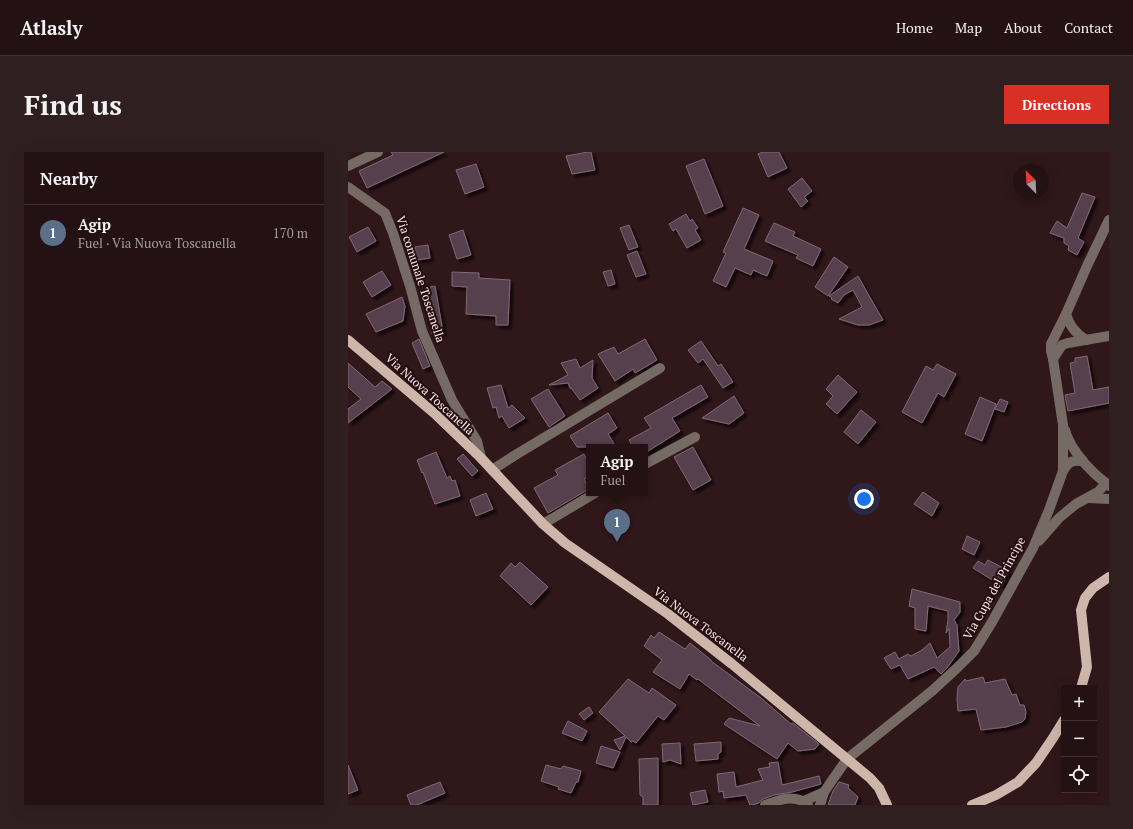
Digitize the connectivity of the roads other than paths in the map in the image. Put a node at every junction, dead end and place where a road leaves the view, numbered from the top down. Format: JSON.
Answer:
{"nodes":[{"id":1,"x":378,"y":152,"type":"edge"},
{"id":2,"x":348,"y":166,"type":"edge"},
{"id":3,"x":348,"y":187,"type":"edge"},
{"id":4,"x":1109,"y":220,"type":"edge"},
{"id":5,"x":1066,"y":314,"type":"junction"},
{"id":6,"x":1109,"y":336,"type":"edge"},
{"id":7,"x":348,"y":340,"type":"edge"},
{"id":8,"x":1086,"y":340,"type":"junction"},
{"id":9,"x":1053,"y":359,"type":"junction"},
{"id":10,"x":660,"y":368,"type":"dead end"},
{"id":11,"x":1063,"y":424,"type":"junction"},
{"id":12,"x":695,"y":437,"type":"dead end"},
{"id":13,"x":481,"y":458,"type":"junction"},
{"id":14,"x":648,"y":462,"type":"edge"},
{"id":15,"x":1083,"y":462,"type":"junction"},
{"id":16,"x":492,"y":470,"type":"junction"},
{"id":17,"x":1063,"y":470,"type":"junction"},
{"id":18,"x":1107,"y":484,"type":"edge"},
{"id":19,"x":590,"y":496,"type":"edge"},
{"id":20,"x":1088,"y":498,"type":"junction"},
{"id":21,"x":1109,"y":499,"type":"edge"},
{"id":22,"x":1049,"y":510,"type":"junction"},
{"id":23,"x":1059,"y":518,"type":"junction"},
{"id":24,"x":543,"y":524,"type":"junction"},
{"id":25,"x":1033,"y":548,"type":"junction"},
{"id":26,"x":1109,"y":577,"type":"edge"},
{"id":27,"x":1082,"y":685,"type":"edge"},
{"id":28,"x":1063,"y":721,"type":"edge"},
{"id":29,"x":847,"y":759,"type":"junction"},
{"id":30,"x":824,"y":792,"type":"junction"},
{"id":31,"x":806,"y":803,"type":"edge"},
{"id":32,"x":765,"y":805,"type":"edge"},
{"id":33,"x":820,"y":805,"type":"edge"},
{"id":34,"x":887,"y":805,"type":"edge"},
{"id":35,"x":972,"y":805,"type":"edge"}],
"edges":[{"from":1,"to":2,"type":"street"},
{"from":3,"to":13,"type":"street","name":"Via comunale Toscanella"},
{"from":4,"to":5,"type":"street","name":"Via Cupa del Principe"},
{"from":5,"to":8,"type":"street"},
{"from":5,"to":9,"type":"street","name":"Via Cupa del Principe"},
{"from":6,"to":8,"type":"street"},
{"from":7,"to":13,"type":"main road","name":"Via Nuova Toscanella"},
{"from":8,"to":9,"type":"street"},
{"from":9,"to":11,"type":"street","name":"Via Cupa del Principe"},
{"from":10,"to":16,"type":"street"},
{"from":11,"to":15,"type":"street","name":"Via Cupa del Principe"},
{"from":11,"to":17,"type":"street","name":"Via Cupa del Principe"},
{"from":12,"to":14,"type":"street"},
{"from":13,"to":16,"type":"main road","name":"Via Nuova Toscanella"},
{"from":15,"to":17,"type":"street"},
{"from":15,"to":18,"type":"street","name":"Via Cupa del Principe"},
{"from":16,"to":24,"type":"main road","name":"Via Nuova Toscanella"},
{"from":17,"to":22,"type":"street","name":"Via Cupa del Principe"},
{"from":18,"to":20,"type":"street"},
{"from":19,"to":24,"type":"street"},
{"from":20,"to":21,"type":"street"},
{"from":20,"to":23,"type":"street"},
{"from":22,"to":23,"type":"street"},
{"from":22,"to":25,"type":"street","name":"Via Cupa del Principe"},
{"from":23,"to":25,"type":"street"},
{"from":24,"to":29,"type":"main road","name":"Via Nuova Toscanella"},
{"from":25,"to":29,"type":"street","name":"Via Cupa del Principe"},
{"from":26,"to":27,"type":"main road"},
{"from":28,"to":35,"type":"main road"},
{"from":29,"to":30,"type":"street","name":"Via Cupa del Principe"},
{"from":29,"to":34,"type":"main road","name":"Via Nuova Toscanella"},
{"from":30,"to":31,"type":"street"},
{"from":30,"to":33,"type":"street"},
{"from":31,"to":32,"type":"street"}]}
